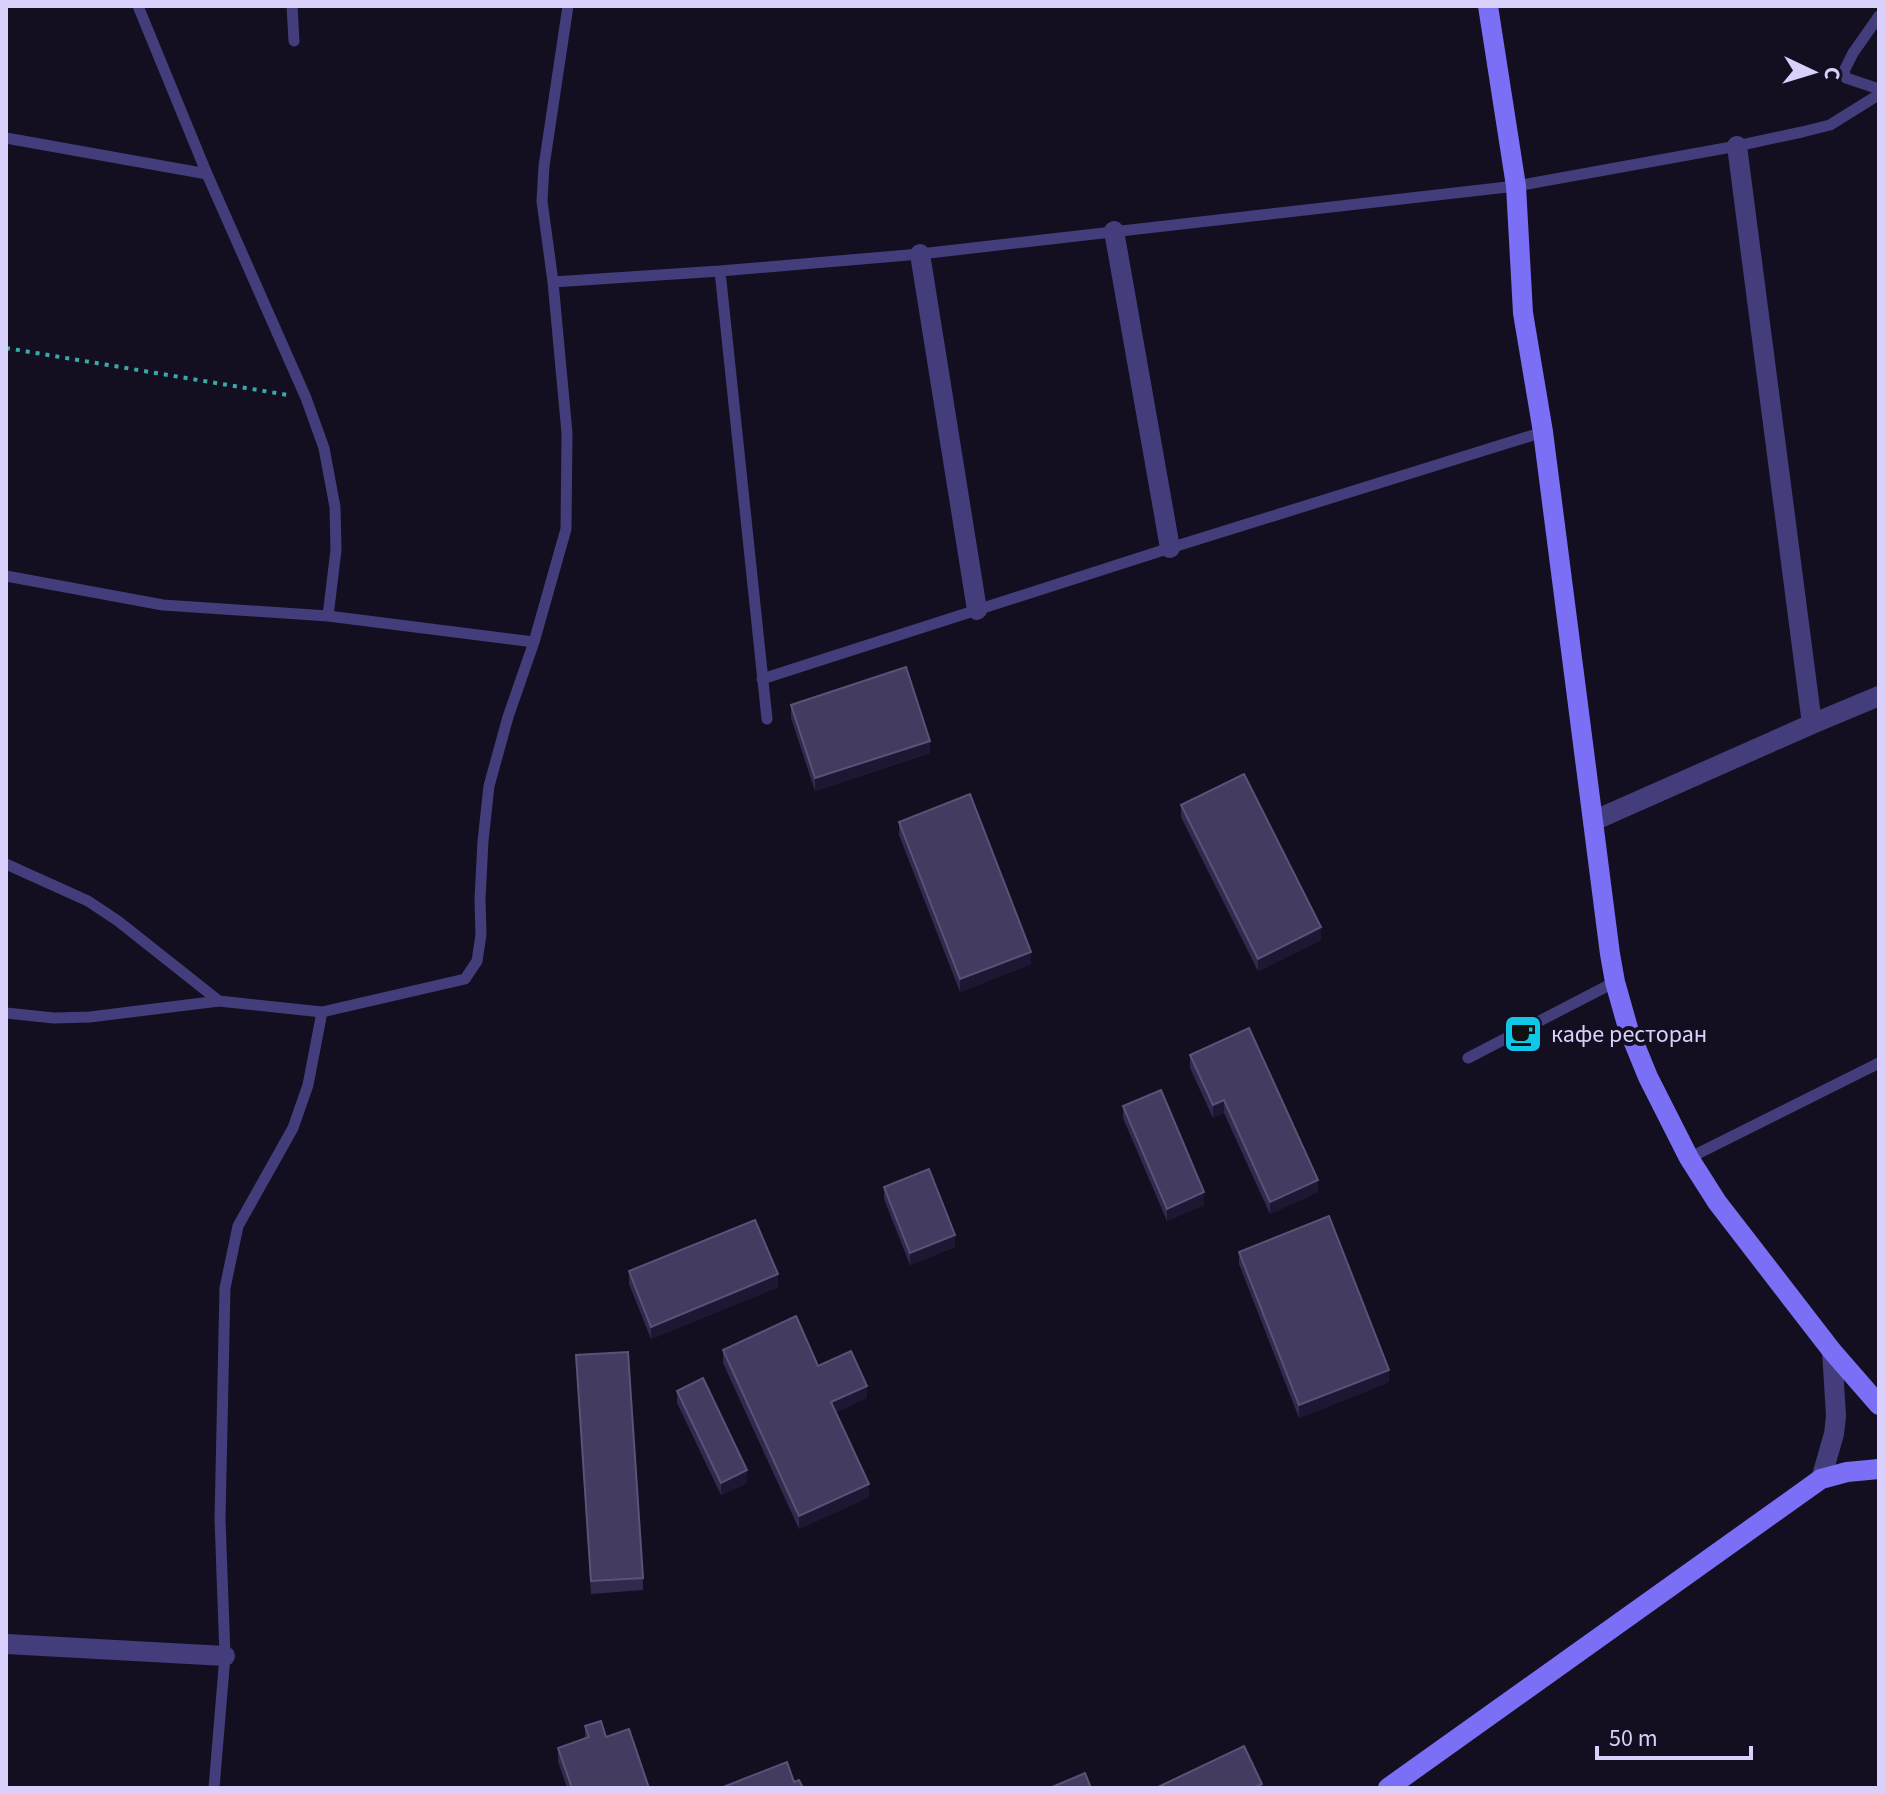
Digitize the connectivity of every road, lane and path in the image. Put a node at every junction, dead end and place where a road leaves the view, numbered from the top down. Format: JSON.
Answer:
{"nodes":[{"id":1,"x":138,"y":6,"type":"edge"},
{"id":2,"x":292,"y":6,"type":"edge"},
{"id":3,"x":568,"y":6,"type":"edge"},
{"id":4,"x":1488,"y":6,"type":"edge"},
{"id":5,"x":1879,"y":16,"type":"edge"},
{"id":6,"x":294,"y":41,"type":"dead end"},
{"id":7,"x":1875,"y":91,"type":"edge"},
{"id":8,"x":1879,"y":109,"type":"edge"},
{"id":9,"x":6,"y":138,"type":"edge"},
{"id":10,"x":1737,"y":146,"type":"junction"},
{"id":11,"x":207,"y":174,"type":"junction"},
{"id":12,"x":1516,"y":186,"type":"junction"},
{"id":13,"x":1114,"y":231,"type":"junction"},
{"id":14,"x":920,"y":254,"type":"junction"},
{"id":15,"x":720,"y":271,"type":"junction"},
{"id":16,"x":553,"y":282,"type":"junction"},
{"id":17,"x":6,"y":348,"type":"edge"},
{"id":18,"x":306,"y":398,"type":"junction"},
{"id":19,"x":1543,"y":432,"type":"junction"},
{"id":20,"x":1170,"y":548,"type":"junction"},
{"id":21,"x":6,"y":576,"type":"edge"},
{"id":22,"x":977,"y":610,"type":"junction"},
{"id":23,"x":328,"y":616,"type":"junction"},
{"id":24,"x":534,"y":642,"type":"junction"},
{"id":25,"x":762,"y":679,"type":"junction"},
{"id":26,"x":1879,"y":696,"type":"edge"},
{"id":27,"x":767,"y":719,"type":"dead end"},
{"id":28,"x":1812,"y":724,"type":"junction"},
{"id":29,"x":1593,"y":821,"type":"junction"},
{"id":30,"x":6,"y":864,"type":"edge"},
{"id":31,"x":1615,"y":982,"type":"junction"},
{"id":32,"x":219,"y":1001,"type":"junction"},
{"id":33,"x":322,"y":1012,"type":"junction"},
{"id":34,"x":6,"y":1013,"type":"edge"},
{"id":35,"x":1468,"y":1058,"type":"dead end"},
{"id":36,"x":1879,"y":1063,"type":"edge"},
{"id":37,"x":1689,"y":1158,"type":"junction"},
{"id":38,"x":1832,"y":1351,"type":"junction"},
{"id":39,"x":1879,"y":1405,"type":"edge"},
{"id":40,"x":1879,"y":1469,"type":"edge"},
{"id":41,"x":1821,"y":1479,"type":"junction"},
{"id":42,"x":6,"y":1644,"type":"edge"},
{"id":43,"x":225,"y":1656,"type":"junction"},
{"id":44,"x":214,"y":1788,"type":"edge"},
{"id":45,"x":1388,"y":1788,"type":"edge"}],
"edges":[{"from":1,"to":11,"type":"lane"},
{"from":2,"to":6,"type":"lane"},
{"from":3,"to":16,"type":"lane"},
{"from":4,"to":12,"type":"main road"},
{"from":5,"to":7,"type":"lane"},
{"from":7,"to":8,"type":"lane"},
{"from":7,"to":10,"type":"lane"},
{"from":9,"to":11,"type":"lane"},
{"from":10,"to":12,"type":"lane"},
{"from":10,"to":28,"type":"street"},
{"from":11,"to":18,"type":"lane"},
{"from":12,"to":13,"type":"lane"},
{"from":12,"to":19,"type":"main road"},
{"from":13,"to":14,"type":"lane"},
{"from":13,"to":20,"type":"street"},
{"from":14,"to":15,"type":"lane"},
{"from":14,"to":22,"type":"street"},
{"from":15,"to":16,"type":"lane"},
{"from":15,"to":25,"type":"lane"},
{"from":16,"to":24,"type":"lane"},
{"from":17,"to":18,"type":"path"},
{"from":18,"to":23,"type":"lane"},
{"from":19,"to":20,"type":"lane"},
{"from":19,"to":29,"type":"main road"},
{"from":20,"to":22,"type":"lane"},
{"from":21,"to":23,"type":"lane"},
{"from":22,"to":25,"type":"lane"},
{"from":23,"to":24,"type":"lane"},
{"from":24,"to":33,"type":"lane"},
{"from":25,"to":27,"type":"lane"},
{"from":26,"to":28,"type":"street"},
{"from":28,"to":29,"type":"street"},
{"from":29,"to":31,"type":"main road"},
{"from":30,"to":32,"type":"lane"},
{"from":31,"to":35,"type":"lane"},
{"from":31,"to":37,"type":"main road"},
{"from":32,"to":33,"type":"lane"},
{"from":32,"to":34,"type":"lane"},
{"from":33,"to":43,"type":"lane"},
{"from":36,"to":37,"type":"lane"},
{"from":37,"to":38,"type":"main road"},
{"from":38,"to":39,"type":"main road"},
{"from":38,"to":41,"type":"street"},
{"from":40,"to":41,"type":"main road"},
{"from":41,"to":45,"type":"main road"},
{"from":42,"to":43,"type":"street"},
{"from":43,"to":44,"type":"lane"}]}
